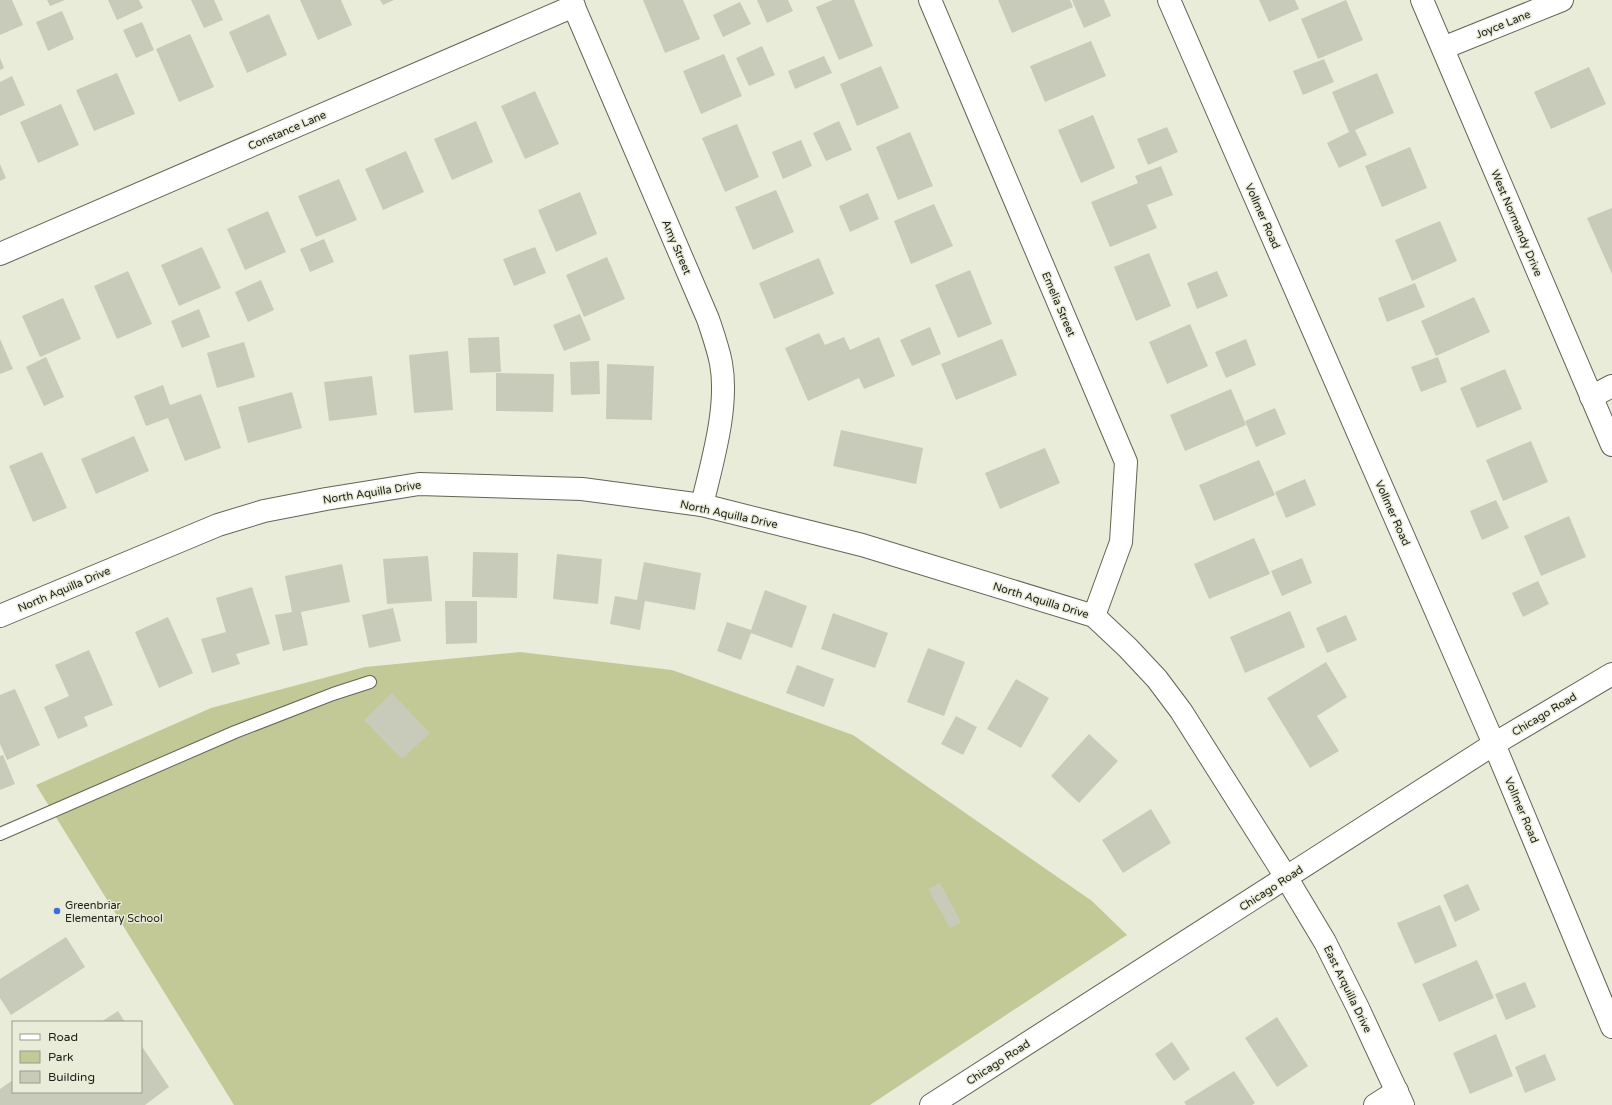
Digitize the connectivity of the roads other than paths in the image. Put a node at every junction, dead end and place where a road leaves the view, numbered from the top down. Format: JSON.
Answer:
{"nodes":[{"id":1,"x":930,"y":0,"type":"edge"},
{"id":2,"x":1169,"y":0,"type":"edge"},
{"id":3,"x":1422,"y":0,"type":"edge"},
{"id":4,"x":1562,"y":0,"type":"edge"},
{"id":5,"x":572,"y":3,"type":"edge"},
{"id":6,"x":1443,"y":48,"type":"junction"},
{"id":7,"x":0,"y":254,"type":"edge"},
{"id":8,"x":1612,"y":386,"type":"edge"},
{"id":9,"x":1591,"y":397,"type":"junction"},
{"id":10,"x":1612,"y":445,"type":"edge"},
{"id":11,"x":702,"y":506,"type":"junction"},
{"id":12,"x":0,"y":616,"type":"edge"},
{"id":13,"x":1094,"y":616,"type":"junction"},
{"id":14,"x":1612,"y":674,"type":"edge"},
{"id":15,"x":370,"y":682,"type":"dead end"},
{"id":16,"x":1494,"y":744,"type":"junction"},
{"id":17,"x":0,"y":834,"type":"edge"},
{"id":18,"x":1286,"y":878,"type":"junction"},
{"id":19,"x":1612,"y":1027,"type":"edge"},
{"id":20,"x":1400,"y":1098,"type":"edge"},
{"id":21,"x":931,"y":1105,"type":"edge"},
{"id":22,"x":1375,"y":1105,"type":"edge"}],
"edges":[{"from":1,"to":13,"type":"street","name":"Emelia Street"},
{"from":2,"to":16,"type":"street","name":"Vollmer Road"},
{"from":3,"to":6,"type":"street","name":"West Normandy Drive"},
{"from":4,"to":6,"type":"street","name":"Joyce Lane"},
{"from":5,"to":7,"type":"street","name":"Constance Lane"},
{"from":5,"to":11,"type":"street","name":"Amy Street"},
{"from":6,"to":9,"type":"street","name":"West Normandy Drive"},
{"from":8,"to":9,"type":"street"},
{"from":9,"to":10,"type":"street","name":"West Normandy Drive"},
{"from":11,"to":12,"type":"street","name":"North Aquilla Drive"},
{"from":11,"to":13,"type":"street","name":"North Aquilla Drive"},
{"from":13,"to":18,"type":"street","name":"North Aquilla Drive"},
{"from":14,"to":16,"type":"street","name":"Chicago Road"},
{"from":15,"to":17,"type":"lane"},
{"from":16,"to":18,"type":"street","name":"Chicago Road"},
{"from":16,"to":19,"type":"street","name":"Vollmer Road"},
{"from":18,"to":20,"type":"street","name":"East Arquilla Drive"},
{"from":18,"to":21,"type":"street","name":"Chicago Road"},
{"from":20,"to":22,"type":"street"}]}
